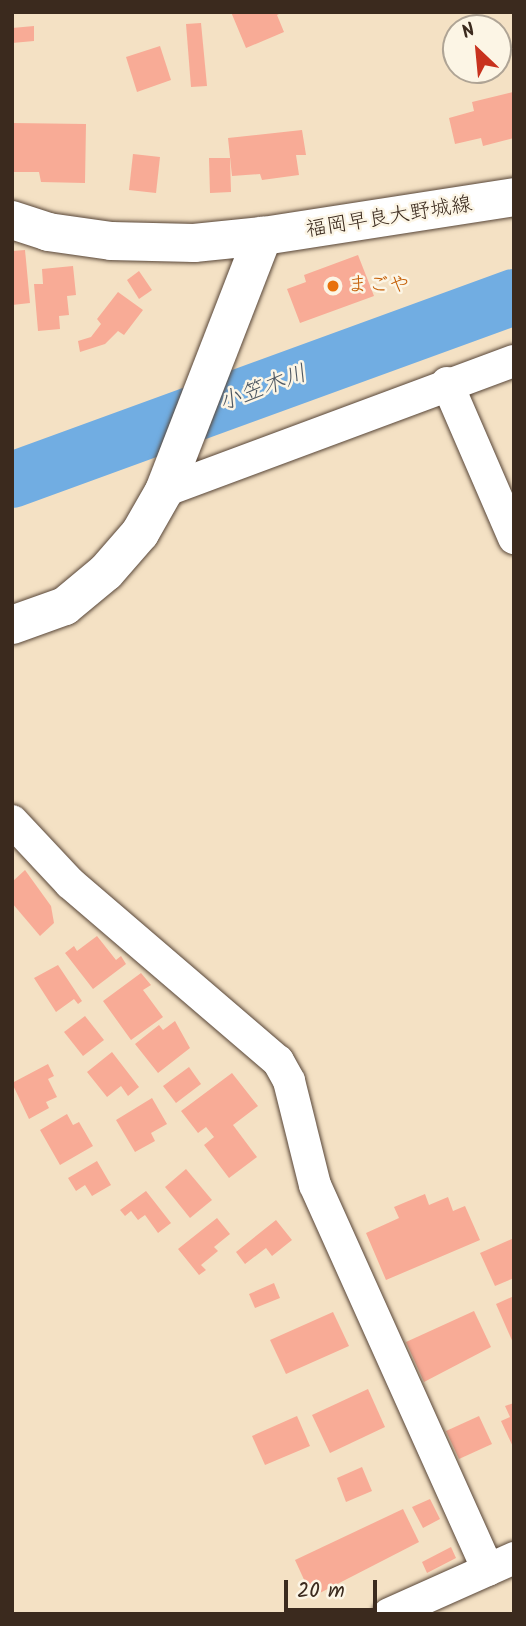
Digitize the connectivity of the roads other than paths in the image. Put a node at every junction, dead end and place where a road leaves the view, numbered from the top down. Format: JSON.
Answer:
{"nodes":[{"id":1,"x":514,"y":197,"type":"edge"},
{"id":2,"x":12,"y":220,"type":"edge"},
{"id":3,"x":263,"y":236,"type":"junction"},
{"id":4,"x":514,"y":361,"type":"edge"},
{"id":5,"x":447,"y":383,"type":"junction"},
{"id":6,"x":167,"y":482,"type":"junction"},
{"id":7,"x":514,"y":538,"type":"edge"},
{"id":8,"x":12,"y":625,"type":"edge"},
{"id":9,"x":12,"y":821,"type":"edge"},
{"id":10,"x":501,"y":1564,"type":"edge"},
{"id":11,"x":389,"y":1614,"type":"edge"}],
"edges":[{"from":1,"to":3,"type":"main road","name":"福岡早良大野城線"},
{"from":2,"to":3,"type":"main road","name":"福岡早良大野城線"},
{"from":3,"to":6,"type":"main road"},
{"from":4,"to":5,"type":"street"},
{"from":5,"to":6,"type":"street"},
{"from":5,"to":7,"type":"street"},
{"from":6,"to":8,"type":"main road"},
{"from":9,"to":10,"type":"street"},
{"from":10,"to":11,"type":"street"}]}
